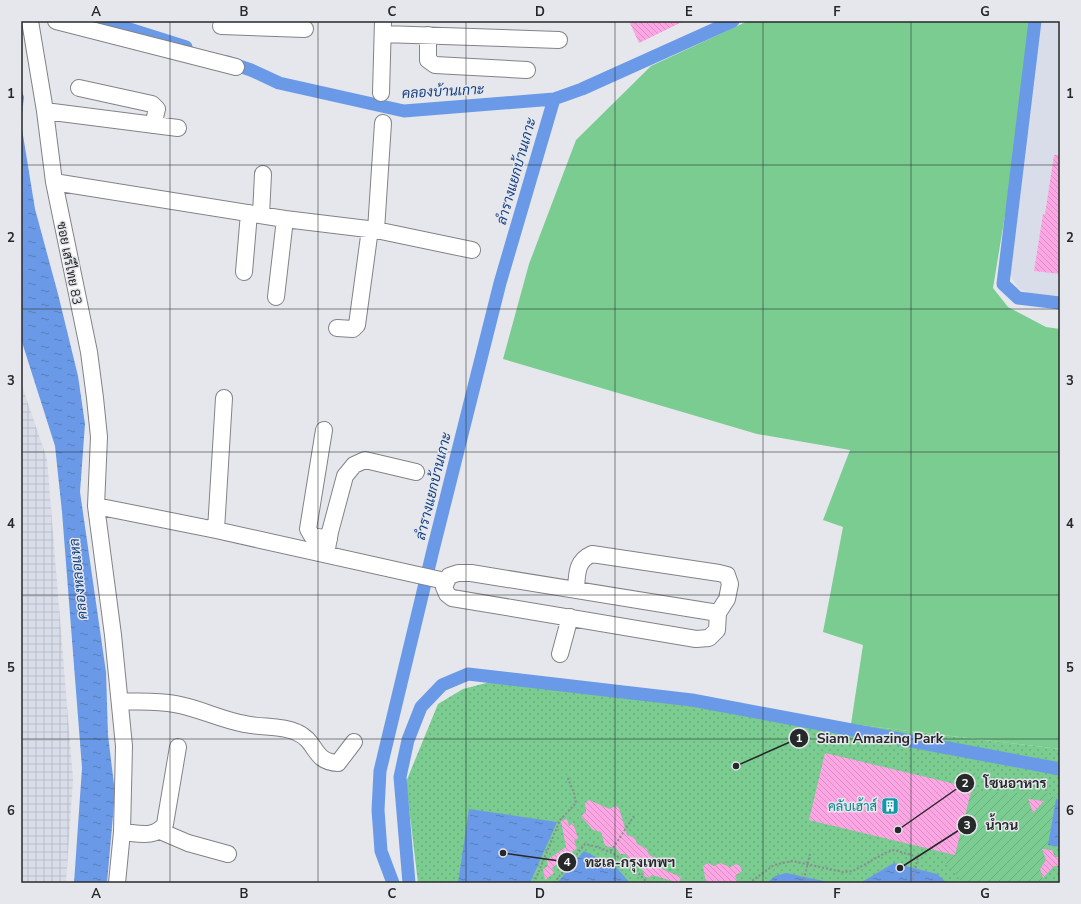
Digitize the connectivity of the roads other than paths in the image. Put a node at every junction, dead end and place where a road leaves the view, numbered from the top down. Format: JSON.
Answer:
{"nodes":[{"id":1,"x":30,"y":21,"type":"edge"},
{"id":2,"x":56,"y":21,"type":"edge"},
{"id":3,"x":262,"y":24,"type":"edge"},
{"id":4,"x":221,"y":26,"type":"dead end"},
{"id":5,"x":383,"y":27,"type":"edge"},
{"id":6,"x":305,"y":29,"type":"dead end"},
{"id":7,"x":428,"y":35,"type":"junction"},
{"id":8,"x":559,"y":40,"type":"dead end"},
{"id":9,"x":236,"y":67,"type":"dead end"},
{"id":10,"x":527,"y":70,"type":"dead end"},
{"id":11,"x":79,"y":88,"type":"dead end"},
{"id":12,"x":381,"y":93,"type":"dead end"},
{"id":13,"x":45,"y":111,"type":"junction"},
{"id":14,"x":383,"y":123,"type":"dead end"},
{"id":15,"x":153,"y":126,"type":"junction"},
{"id":16,"x":178,"y":128,"type":"dead end"},
{"id":17,"x":263,"y":174,"type":"dead end"},
{"id":18,"x":54,"y":182,"type":"junction"},
{"id":19,"x":255,"y":214,"type":"junction"},
{"id":20,"x":285,"y":219,"type":"junction"},
{"id":21,"x":373,"y":229,"type":"junction"},
{"id":22,"x":472,"y":250,"type":"dead end"},
{"id":23,"x":244,"y":272,"type":"dead end"},
{"id":24,"x":276,"y":297,"type":"dead end"},
{"id":25,"x":337,"y":328,"type":"dead end"},
{"id":26,"x":224,"y":398,"type":"dead end"},
{"id":27,"x":324,"y":430,"type":"dead end"},
{"id":28,"x":416,"y":472,"type":"dead end"},
{"id":29,"x":96,"y":506,"type":"junction"},
{"id":30,"x":216,"y":530,"type":"junction"},
{"id":31,"x":327,"y":547,"type":"junction"},
{"id":32,"x":440,"y":580,"type":"junction"},
{"id":33,"x":576,"y":590,"type":"junction"},
{"id":34,"x":718,"y":613,"type":"junction"},
{"id":35,"x":570,"y":617,"type":"junction"},
{"id":36,"x":560,"y":654,"type":"dead end"},
{"id":37,"x":120,"y":701,"type":"junction"},
{"id":38,"x":354,"y":742,"type":"dead end"},
{"id":39,"x":178,"y":747,"type":"dead end"},
{"id":40,"x":122,"y":832,"type":"junction"},
{"id":41,"x":160,"y":832,"type":"junction"},
{"id":42,"x":228,"y":854,"type":"dead end"},
{"id":43,"x":117,"y":883,"type":"edge"}],
"edges":[{"from":1,"to":13,"type":"street","name":"ซอย เสรีไทย 83"},
{"from":2,"to":9,"type":"street"},
{"from":3,"to":4,"type":"street"},
{"from":3,"to":6,"type":"street"},
{"from":5,"to":7,"type":"street"},
{"from":5,"to":12,"type":"street"},
{"from":7,"to":8,"type":"street"},
{"from":7,"to":10,"type":"street"},
{"from":11,"to":15,"type":"street"},
{"from":13,"to":15,"type":"street"},
{"from":13,"to":18,"type":"street","name":"ซอย เสรีไทย 83"},
{"from":14,"to":21,"type":"street"},
{"from":15,"to":16,"type":"street"},
{"from":17,"to":19,"type":"street"},
{"from":18,"to":19,"type":"street"},
{"from":18,"to":29,"type":"street","name":"ซอย เสรีไทย 83"},
{"from":19,"to":20,"type":"street"},
{"from":19,"to":23,"type":"street"},
{"from":20,"to":21,"type":"street"},
{"from":20,"to":24,"type":"street"},
{"from":21,"to":22,"type":"street"},
{"from":21,"to":25,"type":"street"},
{"from":26,"to":30,"type":"street"},
{"from":27,"to":31,"type":"street"},
{"from":28,"to":31,"type":"street"},
{"from":29,"to":30,"type":"street"},
{"from":29,"to":37,"type":"street","name":"ซอย เสรีไทย 83"},
{"from":30,"to":31,"type":"street"},
{"from":31,"to":32,"type":"street"},
{"from":32,"to":33,"type":"street"},
{"from":32,"to":35,"type":"street"},
{"from":33,"to":34,"type":"street"},
{"from":33,"to":34,"type":"street"},
{"from":34,"to":35,"type":"street"},
{"from":35,"to":36,"type":"street"},
{"from":37,"to":38,"type":"street"},
{"from":37,"to":40,"type":"street","name":"ซอย เสรีไทย 83"},
{"from":39,"to":41,"type":"street"},
{"from":40,"to":41,"type":"street"},
{"from":40,"to":43,"type":"street","name":"ซอย เสรีไทย 83"},
{"from":41,"to":42,"type":"street"}]}
